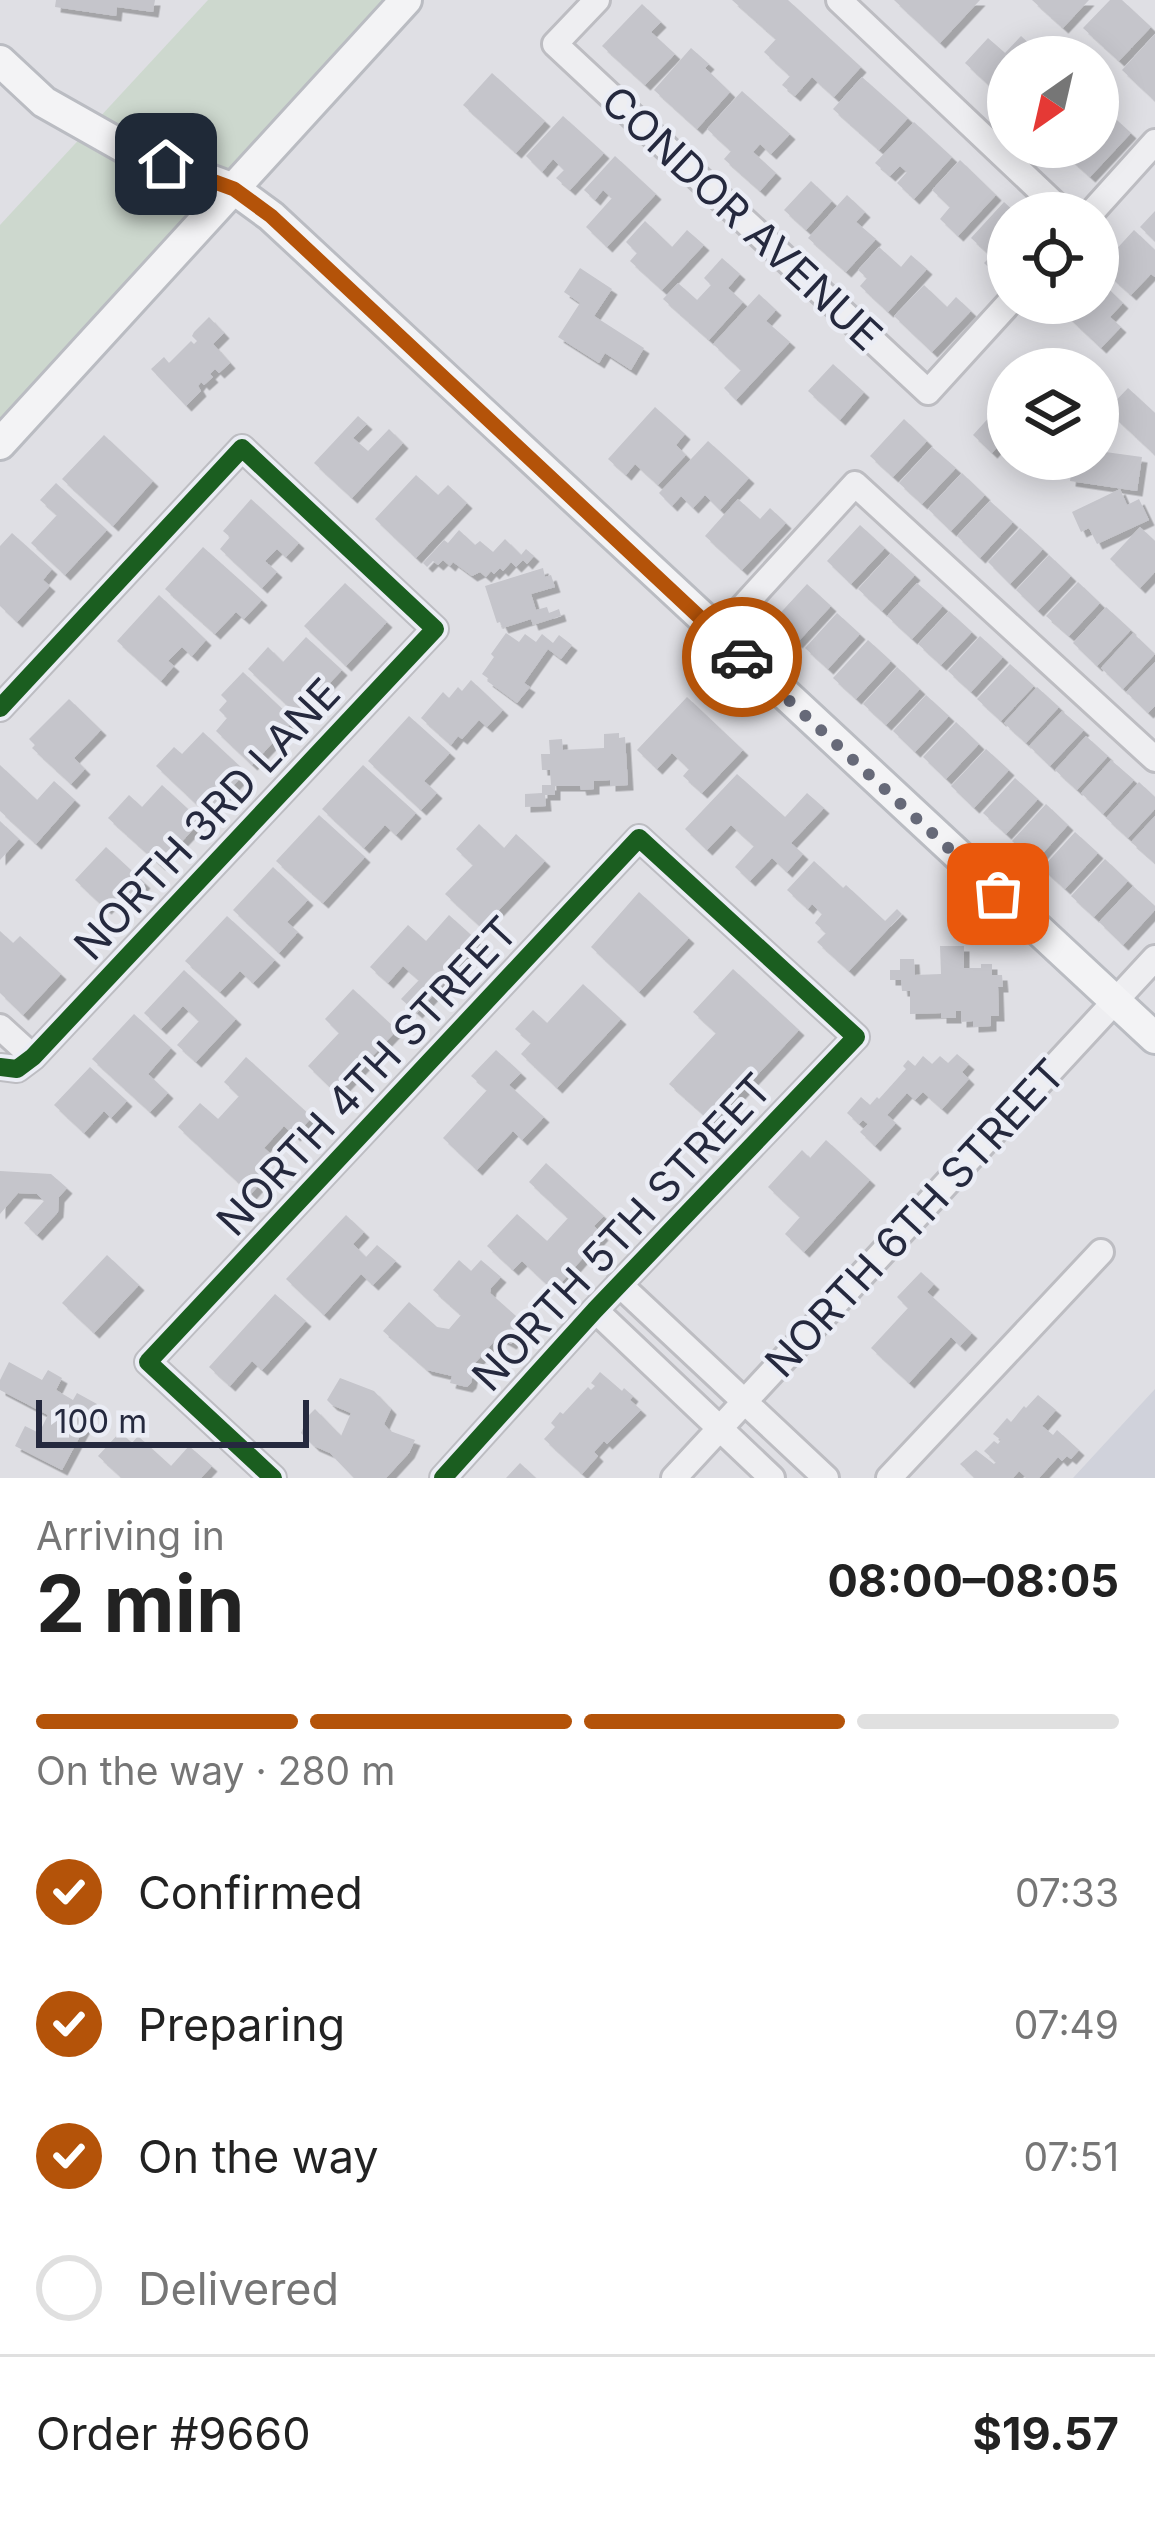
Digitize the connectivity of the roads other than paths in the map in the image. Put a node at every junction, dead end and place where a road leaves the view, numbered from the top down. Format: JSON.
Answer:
{"nodes":[{"id":1,"x":406,"y":0,"type":"edge"},
{"id":2,"x":597,"y":0,"type":"edge"},
{"id":3,"x":838,"y":0,"type":"edge"},
{"id":4,"x":0,"y":61,"type":"edge"},
{"id":5,"x":1155,"y":142,"type":"edge"},
{"id":6,"x":234,"y":189,"type":"junction"},
{"id":7,"x":1042,"y":192,"type":"edge"},
{"id":8,"x":1109,"y":192,"type":"edge"},
{"id":9,"x":990,"y":324,"type":"edge"},
{"id":10,"x":0,"y":444,"type":"edge"},
{"id":11,"x":718,"y":634,"type":"junction"},
{"id":12,"x":0,"y":708,"type":"edge"},
{"id":13,"x":1155,"y":759,"type":"edge"},
{"id":14,"x":1155,"y":958,"type":"edge"},
{"id":15,"x":1114,"y":1002,"type":"junction"},
{"id":16,"x":0,"y":1027,"type":"edge"},
{"id":17,"x":856,"y":1037,"type":"joint"},
{"id":18,"x":1155,"y":1038,"type":"edge"},
{"id":19,"x":33,"y":1057,"type":"junction"},
{"id":20,"x":0,"y":1067,"type":"edge"},
{"id":21,"x":1101,"y":1252,"type":"dead end"},
{"id":22,"x":619,"y":1284,"type":"junction"},
{"id":23,"x":595,"y":1310,"type":"junction"},
{"id":24,"x":745,"y":1402,"type":"junction"},
{"id":25,"x":720,"y":1428,"type":"junction"},
{"id":26,"x":273,"y":1478,"type":"edge"},
{"id":27,"x":443,"y":1478,"type":"edge"},
{"id":28,"x":674,"y":1478,"type":"edge"},
{"id":29,"x":772,"y":1478,"type":"edge"},
{"id":30,"x":826,"y":1478,"type":"edge"},
{"id":31,"x":889,"y":1478,"type":"edge"}],
"edges":[{"from":1,"to":6,"type":"main road"},
{"from":2,"to":9,"type":"street","name":"CONDOR AVENUE"},
{"from":3,"to":7,"type":"street"},
{"from":4,"to":6,"type":"main road"},
{"from":5,"to":8,"type":"street"},
{"from":6,"to":10,"type":"main road"},
{"from":6,"to":11,"type":"main road"},
{"from":11,"to":13,"type":"street"},
{"from":11,"to":15,"type":"main road"},
{"from":12,"to":19,"type":"street","name":"NORTH 3RD LANE"},
{"from":14,"to":15,"type":"street","name":"NORTH 6TH STREET"},
{"from":15,"to":18,"type":"main road"},
{"from":15,"to":24,"type":"street","name":"NORTH 6TH STREET"},
{"from":16,"to":19,"type":"street"},
{"from":17,"to":22,"type":"street","name":"NORTH 5TH STREET"},
{"from":17,"to":26,"type":"street","name":"NORTH 4TH STREET"},
{"from":19,"to":20,"type":"street"},
{"from":21,"to":31,"type":"street"},
{"from":22,"to":23,"type":"street","name":"NORTH 5TH STREET"},
{"from":22,"to":24,"type":"street"},
{"from":23,"to":25,"type":"street"},
{"from":23,"to":27,"type":"street","name":"NORTH 5TH STREET"},
{"from":24,"to":25,"type":"street","name":"NORTH 6TH STREET"},
{"from":24,"to":30,"type":"street"},
{"from":25,"to":28,"type":"street","name":"NORTH 6TH STREET"},
{"from":25,"to":29,"type":"street"}]}
